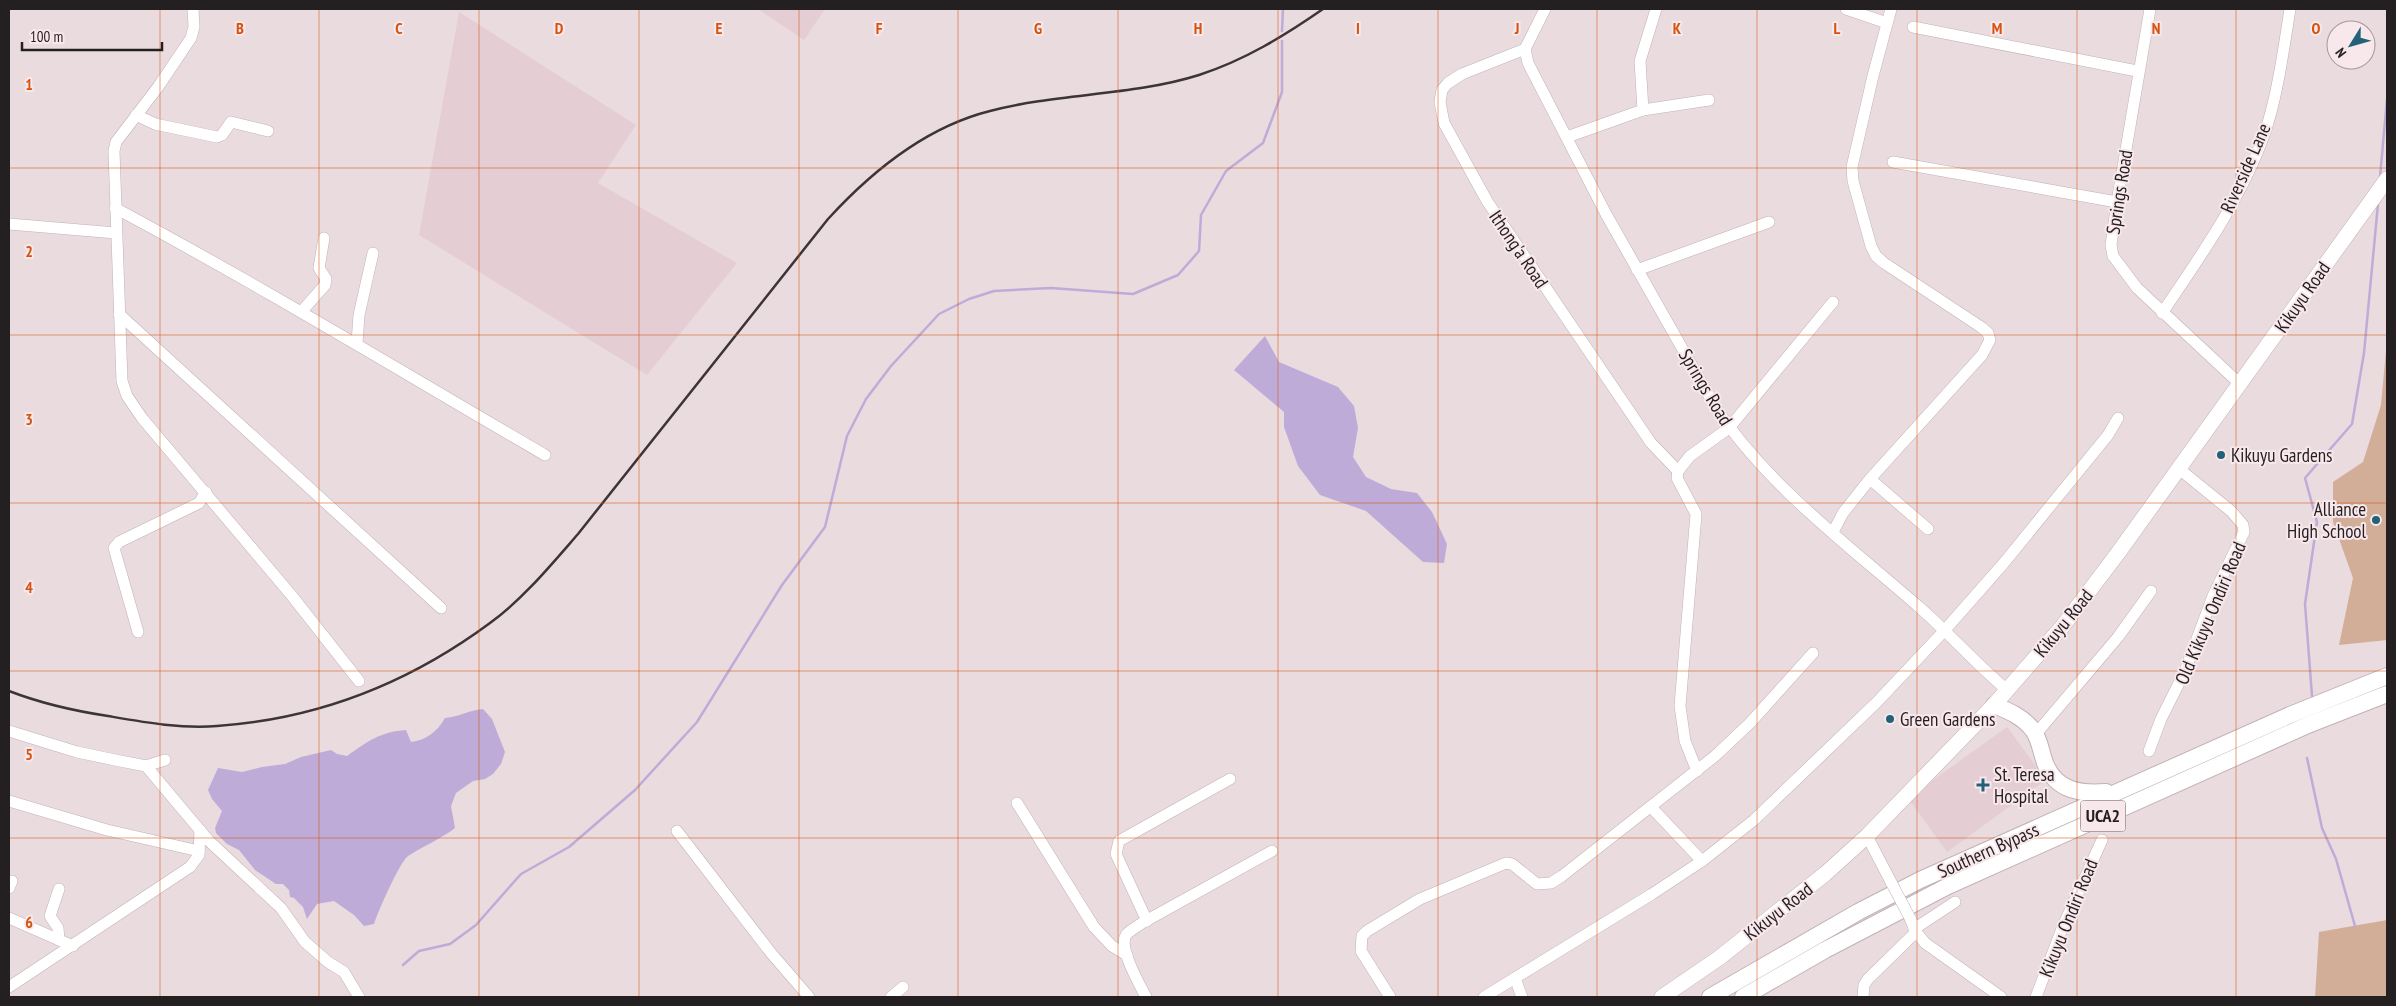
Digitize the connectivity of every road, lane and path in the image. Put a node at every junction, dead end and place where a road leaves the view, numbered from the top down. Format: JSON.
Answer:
{"nodes":[{"id":1,"x":193,"y":9,"type":"edge"},
{"id":2,"x":1545,"y":9,"type":"edge"},
{"id":3,"x":1656,"y":9,"type":"edge"},
{"id":4,"x":1846,"y":9,"type":"edge"},
{"id":5,"x":1891,"y":9,"type":"edge"},
{"id":6,"x":2150,"y":9,"type":"edge"},
{"id":7,"x":2290,"y":9,"type":"edge"},
{"id":8,"x":1887,"y":23,"type":"junction"},
{"id":9,"x":1913,"y":27,"type":"dead end"},
{"id":10,"x":1525,"y":49,"type":"junction"},
{"id":11,"x":2137,"y":71,"type":"junction"},
{"id":12,"x":1709,"y":100,"type":"dead end"},
{"id":13,"x":1643,"y":110,"type":"junction"},
{"id":14,"x":136,"y":115,"type":"junction"},
{"id":15,"x":268,"y":131,"type":"dead end"},
{"id":16,"x":1567,"y":136,"type":"junction"},
{"id":17,"x":1893,"y":162,"type":"dead end"},
{"id":18,"x":2387,"y":179,"type":"edge"},
{"id":19,"x":2116,"y":202,"type":"junction"},
{"id":20,"x":115,"y":208,"type":"junction"},
{"id":21,"x":1769,"y":222,"type":"dead end"},
{"id":22,"x":9,"y":224,"type":"edge"},
{"id":23,"x":116,"y":233,"type":"junction"},
{"id":24,"x":324,"y":238,"type":"dead end"},
{"id":25,"x":373,"y":253,"type":"dead end"},
{"id":26,"x":1637,"y":270,"type":"junction"},
{"id":27,"x":1833,"y":302,"type":"dead end"},
{"id":28,"x":300,"y":312,"type":"junction"},
{"id":29,"x":2162,"y":313,"type":"junction"},
{"id":30,"x":119,"y":314,"type":"junction"},
{"id":31,"x":357,"y":343,"type":"junction"},
{"id":32,"x":2240,"y":384,"type":"junction"},
{"id":33,"x":2118,"y":418,"type":"dead end"},
{"id":34,"x":1729,"y":428,"type":"junction"},
{"id":35,"x":545,"y":455,"type":"dead end"},
{"id":36,"x":2178,"y":468,"type":"junction"},
{"id":37,"x":1678,"y":471,"type":"junction"},
{"id":38,"x":1870,"y":479,"type":"junction"},
{"id":39,"x":206,"y":492,"type":"junction"},
{"id":40,"x":1928,"y":529,"type":"dead end"},
{"id":41,"x":1833,"y":532,"type":"junction"},
{"id":42,"x":2151,"y":591,"type":"dead end"},
{"id":43,"x":441,"y":608,"type":"dead end"},
{"id":44,"x":1944,"y":631,"type":"junction"},
{"id":45,"x":138,"y":632,"type":"dead end"},
{"id":46,"x":1813,"y":653,"type":"dead end"},
{"id":47,"x":2387,"y":676,"type":"edge"},
{"id":48,"x":358,"y":681,"type":"dead end"},
{"id":49,"x":2007,"y":690,"type":"junction"},
{"id":50,"x":2387,"y":694,"type":"edge"},
{"id":51,"x":1994,"y":704,"type":"junction"},
{"id":52,"x":9,"y":731,"type":"edge"},
{"id":53,"x":2035,"y":735,"type":"junction"},
{"id":54,"x":2149,"y":752,"type":"dead end"},
{"id":55,"x":165,"y":760,"type":"dead end"},
{"id":56,"x":146,"y":766,"type":"junction"},
{"id":57,"x":1697,"y":772,"type":"junction"},
{"id":58,"x":1230,"y":779,"type":"dead end"},
{"id":59,"x":2116,"y":792,"type":"junction"},
{"id":60,"x":9,"y":801,"type":"edge"},
{"id":61,"x":1016,"y":803,"type":"dead end"},
{"id":62,"x":1652,"y":807,"type":"junction"},
{"id":63,"x":200,"y":830,"type":"junction"},
{"id":64,"x":677,"y":831,"type":"dead end"},
{"id":65,"x":1867,"y":836,"type":"junction"},
{"id":66,"x":2102,"y":840,"type":"dead end"},
{"id":67,"x":199,"y":851,"type":"junction"},
{"id":68,"x":1272,"y":851,"type":"dead end"},
{"id":69,"x":1702,"y":860,"type":"junction"},
{"id":70,"x":59,"y":889,"type":"dead end"},
{"id":71,"x":1955,"y":902,"type":"dead end"},
{"id":72,"x":9,"y":918,"type":"edge"},
{"id":73,"x":1147,"y":921,"type":"junction"},
{"id":74,"x":1913,"y":927,"type":"junction"},
{"id":75,"x":59,"y":940,"type":"junction"},
{"id":76,"x":73,"y":946,"type":"junction"},
{"id":77,"x":1127,"y":955,"type":"junction"},
{"id":78,"x":1514,"y":978,"type":"junction"},
{"id":79,"x":9,"y":987,"type":"edge"},
{"id":80,"x":903,"y":987,"type":"dead end"},
{"id":81,"x":359,"y":997,"type":"edge"},
{"id":82,"x":809,"y":997,"type":"edge"},
{"id":83,"x":891,"y":997,"type":"edge"},
{"id":84,"x":1146,"y":997,"type":"edge"},
{"id":85,"x":1390,"y":997,"type":"edge"},
{"id":86,"x":1484,"y":997,"type":"edge"},
{"id":87,"x":1522,"y":997,"type":"edge"},
{"id":88,"x":1662,"y":997,"type":"edge"},
{"id":89,"x":1710,"y":997,"type":"edge"},
{"id":90,"x":1743,"y":997,"type":"edge"},
{"id":91,"x":1863,"y":997,"type":"edge"},
{"id":92,"x":2001,"y":997,"type":"edge"},
{"id":93,"x":2036,"y":997,"type":"edge"}],
"edges":[{"from":1,"to":14,"type":"street"},
{"from":2,"to":10,"type":"street"},
{"from":3,"to":13,"type":"street"},
{"from":4,"to":8,"type":"street"},
{"from":5,"to":8,"type":"street"},
{"from":6,"to":11,"type":"street","name":"Springs Road"},
{"from":7,"to":29,"type":"street","name":"Riverside Lane"},
{"from":8,"to":38,"type":"street"},
{"from":9,"to":11,"type":"street"},
{"from":10,"to":16,"type":"street","name":"Springs Road"},
{"from":10,"to":37,"type":"street","name":"Ithong'a Road"},
{"from":11,"to":19,"type":"street","name":"Springs Road"},
{"from":12,"to":13,"type":"street"},
{"from":13,"to":16,"type":"street"},
{"from":14,"to":15,"type":"street"},
{"from":14,"to":20,"type":"street"},
{"from":16,"to":26,"type":"street","name":"Springs Road"},
{"from":17,"to":19,"type":"street"},
{"from":18,"to":32,"type":"main road","name":"Kikuyu Road"},
{"from":19,"to":29,"type":"street","name":"Springs Road"},
{"from":20,"to":23,"type":"street"},
{"from":20,"to":28,"type":"street"},
{"from":21,"to":26,"type":"street"},
{"from":22,"to":23,"type":"street"},
{"from":23,"to":30,"type":"street"},
{"from":24,"to":28,"type":"street"},
{"from":25,"to":31,"type":"street"},
{"from":26,"to":34,"type":"street","name":"Springs Road"},
{"from":27,"to":34,"type":"street"},
{"from":28,"to":31,"type":"street"},
{"from":29,"to":32,"type":"street","name":"Springs Road"},
{"from":30,"to":39,"type":"street"},
{"from":30,"to":43,"type":"street"},
{"from":31,"to":35,"type":"street"},
{"from":32,"to":36,"type":"main road","name":"Kikuyu Road"},
{"from":33,"to":44,"type":"street"},
{"from":34,"to":37,"type":"street"},
{"from":34,"to":41,"type":"street","name":"Springs Road"},
{"from":36,"to":49,"type":"main road","name":"Kikuyu Road"},
{"from":36,"to":54,"type":"street","name":"Old Kikuyu Ondiri Road"},
{"from":37,"to":57,"type":"street"},
{"from":38,"to":40,"type":"street"},
{"from":38,"to":41,"type":"street"},
{"from":39,"to":45,"type":"street"},
{"from":39,"to":48,"type":"street"},
{"from":41,"to":44,"type":"street","name":"Springs Road"},
{"from":42,"to":53,"type":"street"},
{"from":44,"to":49,"type":"street","name":"Springs Road"},
{"from":44,"to":69,"type":"street"},
{"from":46,"to":57,"type":"street"},
{"from":47,"to":59,"type":"highway","name":"Southern Bypass","number":"UCA2"},
{"from":49,"to":51,"type":"main road","name":"Kikuyu Road"},
{"from":50,"to":90,"type":"highway","name":"Southern Bypass","number":"UCA2"},
{"from":51,"to":53,"type":"highway"},
{"from":51,"to":65,"type":"main road","name":"Kikuyu Road"},
{"from":52,"to":56,"type":"street"},
{"from":53,"to":59,"type":"highway"},
{"from":55,"to":56,"type":"street"},
{"from":56,"to":63,"type":"street"},
{"from":57,"to":62,"type":"street"},
{"from":58,"to":73,"type":"street"},
{"from":59,"to":89,"type":"highway","name":"Southern Bypass","number":"UCA2"},
{"from":60,"to":67,"type":"street"},
{"from":61,"to":77,"type":"street"},
{"from":62,"to":69,"type":"street"},
{"from":62,"to":85,"type":"street"},
{"from":63,"to":67,"type":"street"},
{"from":63,"to":81,"type":"street"},
{"from":64,"to":82,"type":"street"},
{"from":65,"to":74,"type":"street","bridge":true},
{"from":65,"to":88,"type":"main road","name":"Kikuyu Road"},
{"from":66,"to":93,"type":"street","name":"Kikuyu Ondiri Road"},
{"from":67,"to":76,"type":"street"},
{"from":68,"to":73,"type":"street"},
{"from":69,"to":78,"type":"street"},
{"from":70,"to":75,"type":"street"},
{"from":71,"to":74,"type":"street"},
{"from":72,"to":75,"type":"street"},
{"from":73,"to":77,"type":"street"},
{"from":74,"to":91,"type":"street"},
{"from":74,"to":92,"type":"street"},
{"from":75,"to":76,"type":"street"},
{"from":76,"to":79,"type":"street"},
{"from":77,"to":84,"type":"street"},
{"from":78,"to":86,"type":"street"},
{"from":78,"to":87,"type":"street"},
{"from":80,"to":83,"type":"street"}]}
